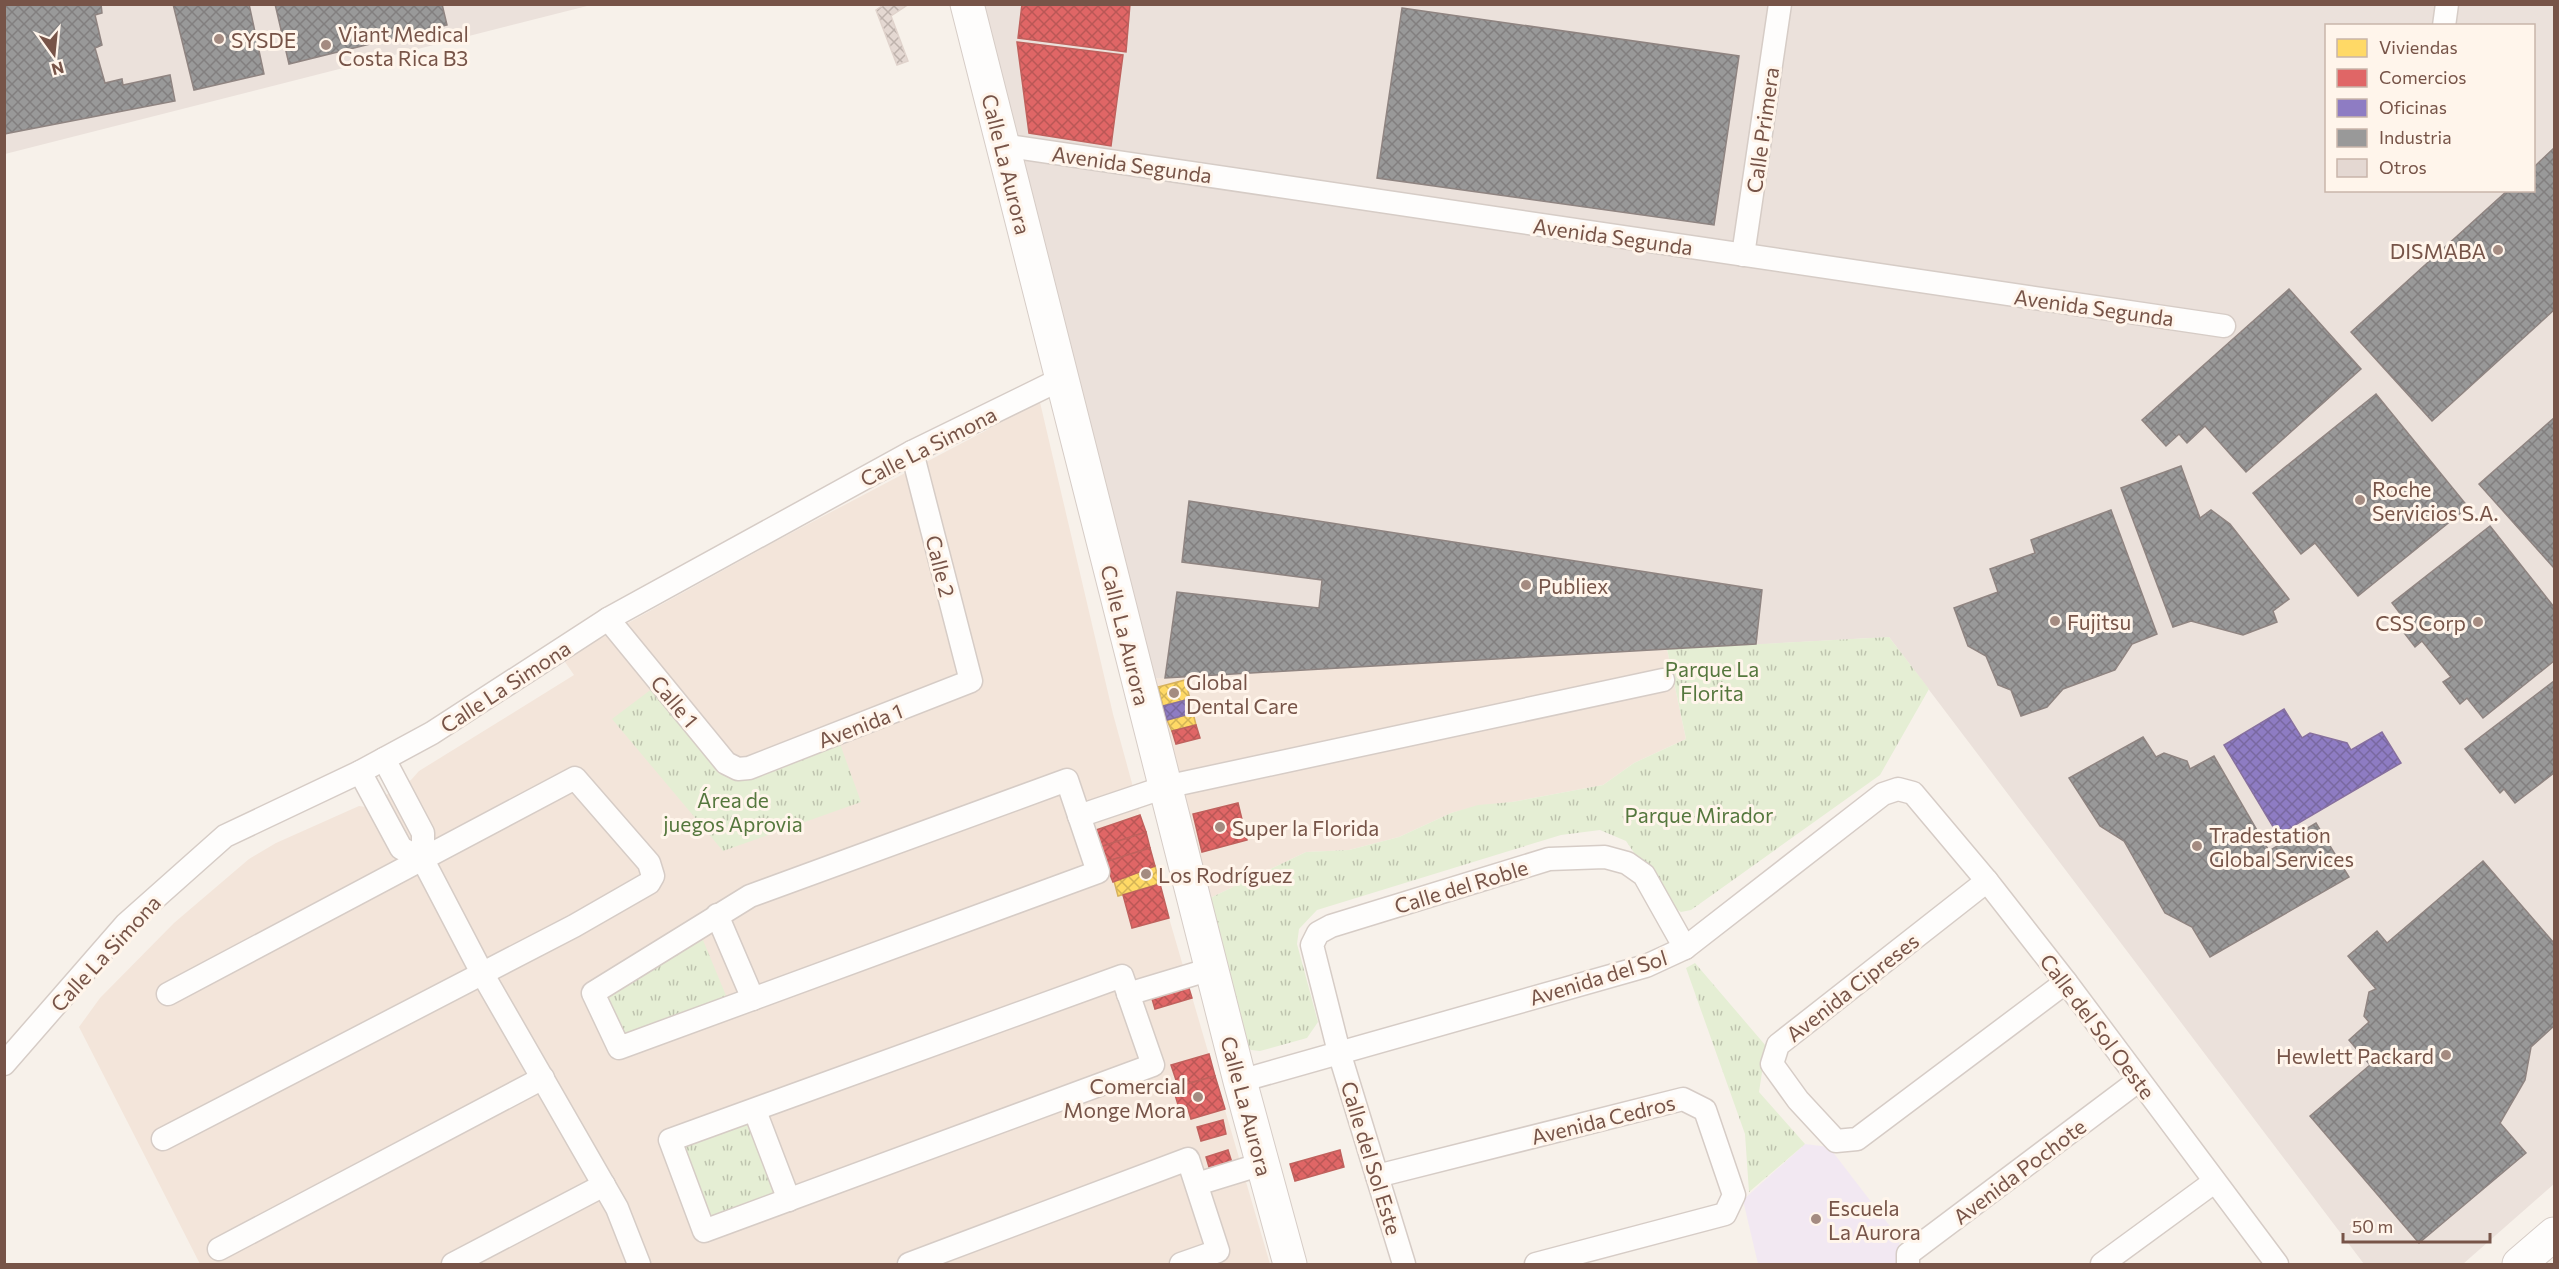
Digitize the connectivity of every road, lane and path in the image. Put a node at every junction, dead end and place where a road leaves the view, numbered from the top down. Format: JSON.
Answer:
{"nodes":[{"id":1,"x":967,"y":4,"type":"edge"},
{"id":2,"x":1780,"y":4,"type":"edge"},
{"id":3,"x":2447,"y":4,"type":"edge"},
{"id":4,"x":2444,"y":24,"type":"edge"},
{"id":5,"x":1002,"y":145,"type":"junction"},
{"id":6,"x":1743,"y":255,"type":"junction"},
{"id":7,"x":2224,"y":326,"type":"dead end"},
{"id":8,"x":1062,"y":379,"type":"junction"},
{"id":9,"x":912,"y":452,"type":"junction"},
{"id":10,"x":608,"y":619,"type":"junction"},
{"id":11,"x":1663,"y":680,"type":"dead end"},
{"id":12,"x":971,"y":681,"type":"joint"},
{"id":13,"x":384,"y":759,"type":"junction"},
{"id":14,"x":749,"y":768,"type":"joint"},
{"id":15,"x":360,"y":772,"type":"junction"},
{"id":16,"x":1165,"y":787,"type":"junction"},
{"id":17,"x":1913,"y":793,"type":"joint"},
{"id":18,"x":1079,"y":816,"type":"junction"},
{"id":19,"x":423,"y":860,"type":"junction"},
{"id":20,"x":1988,"y":881,"type":"junction"},
{"id":21,"x":717,"y":915,"type":"junction"},
{"id":22,"x":1685,"y":948,"type":"junction"},
{"id":23,"x":1211,"y":969,"type":"junction"},
{"id":24,"x":482,"y":972,"type":"junction"},
{"id":25,"x":2066,"y":982,"type":"junction"},
{"id":26,"x":168,"y":994,"type":"dead end"},
{"id":27,"x":1128,"y":994,"type":"junction"},
{"id":28,"x":753,"y":999,"type":"junction"},
{"id":29,"x":1339,"y":1052,"type":"junction"},
{"id":30,"x":4,"y":1064,"type":"edge"},
{"id":31,"x":543,"y":1078,"type":"junction"},
{"id":32,"x":1240,"y":1081,"type":"junction"},
{"id":33,"x":2138,"y":1081,"type":"junction"},
{"id":34,"x":755,"y":1111,"type":"junction"},
{"id":35,"x":164,"y":1139,"type":"dead end"},
{"id":36,"x":1262,"y":1164,"type":"junction"},
{"id":37,"x":1377,"y":1176,"type":"junction"},
{"id":38,"x":2214,"y":1182,"type":"junction"},
{"id":39,"x":1197,"y":1184,"type":"junction"},
{"id":40,"x":604,"y":1185,"type":"junction"},
{"id":41,"x":789,"y":1200,"type":"junction"},
{"id":42,"x":2554,"y":1234,"type":"edge"},
{"id":43,"x":219,"y":1249,"type":"dead end"},
{"id":44,"x":453,"y":1264,"type":"edge"},
{"id":45,"x":639,"y":1264,"type":"edge"},
{"id":46,"x":909,"y":1264,"type":"edge"},
{"id":47,"x":1181,"y":1264,"type":"edge"},
{"id":48,"x":1290,"y":1264,"type":"edge"},
{"id":49,"x":1404,"y":1264,"type":"edge"},
{"id":50,"x":1536,"y":1264,"type":"edge"},
{"id":51,"x":1908,"y":1264,"type":"edge"},
{"id":52,"x":2102,"y":1264,"type":"edge"},
{"id":53,"x":2277,"y":1264,"type":"edge"},
{"id":54,"x":2519,"y":1264,"type":"edge"}],
"edges":[{"from":1,"to":5,"type":"street","name":"Calle La Aurora"},
{"from":2,"to":6,"type":"street","name":"Calle Primera"},
{"from":3,"to":4,"type":"street"},
{"from":5,"to":6,"type":"street","name":"Avenida Segunda"},
{"from":5,"to":8,"type":"street","name":"Calle La Aurora"},
{"from":6,"to":7,"type":"street","name":"Avenida Segunda"},
{"from":8,"to":9,"type":"street","name":"Calle La Simona"},
{"from":8,"to":16,"type":"street","name":"Calle La Aurora"},
{"from":9,"to":10,"type":"street","name":"Calle La Simona"},
{"from":9,"to":12,"type":"street","name":"Calle 2"},
{"from":10,"to":13,"type":"street","name":"Calle La Simona"},
{"from":10,"to":14,"type":"street","name":"Calle 1"},
{"from":11,"to":16,"type":"street"},
{"from":12,"to":14,"type":"street","name":"Avenida 1"},
{"from":13,"to":15,"type":"street","name":"Calle La Simona"},
{"from":13,"to":19,"type":"street"},
{"from":15,"to":19,"type":"street"},
{"from":15,"to":30,"type":"street","name":"Calle La Simona"},
{"from":16,"to":18,"type":"street"},
{"from":16,"to":23,"type":"street","name":"Calle La Aurora"},
{"from":17,"to":20,"type":"street","name":"Calle del Sol Oeste"},
{"from":17,"to":22,"type":"street","name":"Avenida del Sol"},
{"from":18,"to":21,"type":"street"},
{"from":18,"to":28,"type":"street"},
{"from":19,"to":24,"type":"street"},
{"from":19,"to":24,"type":"street"},
{"from":19,"to":26,"type":"street"},
{"from":20,"to":25,"type":"street","name":"Calle del Sol Oeste"},
{"from":20,"to":25,"type":"street","name":"Avenida Cipreses"},
{"from":21,"to":28,"type":"street"},
{"from":21,"to":28,"type":"street"},
{"from":22,"to":29,"type":"street","name":"Avenida del Sol"},
{"from":22,"to":29,"type":"street","name":"Calle del Roble"},
{"from":23,"to":27,"type":"street"},
{"from":23,"to":32,"type":"street","name":"Calle La Aurora"},
{"from":24,"to":31,"type":"street"},
{"from":24,"to":35,"type":"street"},
{"from":25,"to":33,"type":"street","name":"Calle del Sol Oeste"},
{"from":27,"to":34,"type":"street"},
{"from":27,"to":41,"type":"street"},
{"from":29,"to":32,"type":"street","name":"Avenida del Sol"},
{"from":29,"to":37,"type":"street","name":"Calle del Sol Este"},
{"from":31,"to":40,"type":"street"},
{"from":31,"to":43,"type":"street"},
{"from":32,"to":36,"type":"street","name":"Calle La Aurora"},
{"from":33,"to":38,"type":"street","name":"Calle del Sol Oeste"},
{"from":33,"to":51,"type":"street","name":"Avenida Pochote"},
{"from":34,"to":41,"type":"street"},
{"from":34,"to":41,"type":"street"},
{"from":36,"to":39,"type":"street"},
{"from":36,"to":48,"type":"street","name":"Calle La Aurora"},
{"from":37,"to":49,"type":"street","name":"Calle del Sol Este"},
{"from":37,"to":50,"type":"street","name":"Avenida Cedros"},
{"from":38,"to":52,"type":"street"},
{"from":38,"to":53,"type":"street","name":"Calle del Sol Oeste"},
{"from":39,"to":46,"type":"street"},
{"from":39,"to":47,"type":"street"},
{"from":40,"to":44,"type":"street"},
{"from":40,"to":45,"type":"street"},
{"from":42,"to":54,"type":"street"}]}
